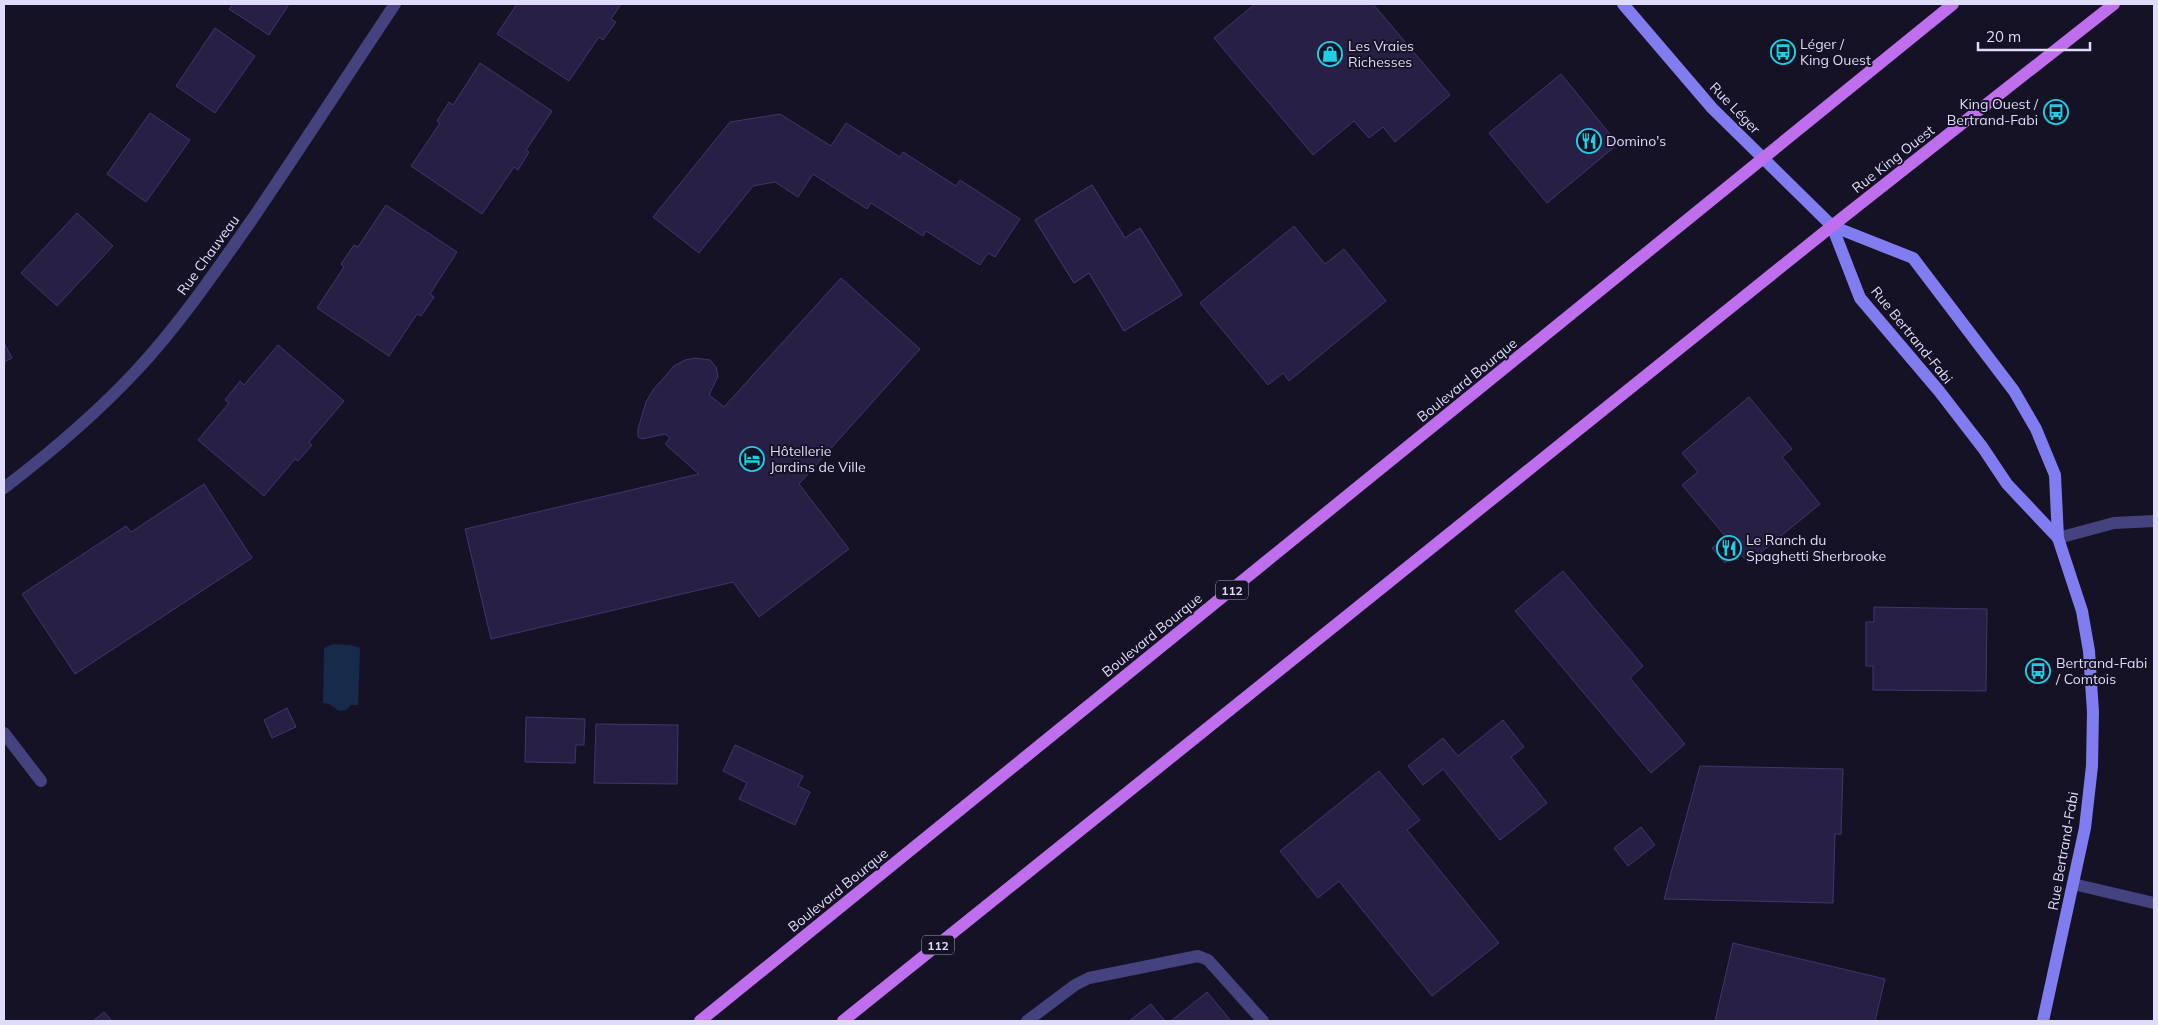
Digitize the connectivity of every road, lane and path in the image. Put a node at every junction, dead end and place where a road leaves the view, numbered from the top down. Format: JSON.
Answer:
{"nodes":[{"id":1,"x":396,"y":4,"type":"edge"},
{"id":2,"x":1623,"y":4,"type":"edge"},
{"id":3,"x":1953,"y":4,"type":"edge"},
{"id":4,"x":2114,"y":4,"type":"edge"},
{"id":5,"x":1762,"y":158,"type":"junction"},
{"id":6,"x":1832,"y":226,"type":"junction"},
{"id":7,"x":4,"y":488,"type":"edge"},
{"id":8,"x":2154,"y":522,"type":"edge"},
{"id":9,"x":2058,"y":538,"type":"junction"},
{"id":10,"x":4,"y":734,"type":"edge"},
{"id":11,"x":41,"y":781,"type":"dead end"},
{"id":12,"x":2074,"y":884,"type":"junction"},
{"id":13,"x":2154,"y":903,"type":"edge"},
{"id":14,"x":700,"y":1021,"type":"edge"},
{"id":15,"x":843,"y":1021,"type":"edge"},
{"id":16,"x":1027,"y":1021,"type":"edge"},
{"id":17,"x":1263,"y":1021,"type":"edge"},
{"id":18,"x":2043,"y":1021,"type":"edge"}],
"edges":[{"from":1,"to":7,"type":"street","name":"Rue Chauveau"},
{"from":2,"to":5,"type":"street","name":"Rue Léger"},
{"from":3,"to":5,"type":"main road","number":"112"},
{"from":4,"to":6,"type":"main road","name":"Rue King Ouest","number":"112"},
{"from":5,"to":6,"type":"street","name":"Rue Léger"},
{"from":5,"to":14,"type":"main road","name":"Boulevard Bourque","number":"112"},
{"from":6,"to":9,"type":"street","name":"Rue Bertrand-Fabi"},
{"from":6,"to":9,"type":"street","name":"Rue Bertrand-Fabi"},
{"from":6,"to":15,"type":"main road","number":"112"},
{"from":8,"to":9,"type":"street"},
{"from":9,"to":12,"type":"street","name":"Rue Bertrand-Fabi"},
{"from":10,"to":11,"type":"street"},
{"from":12,"to":13,"type":"street"},
{"from":12,"to":18,"type":"street","name":"Rue Bertrand-Fabi"},
{"from":16,"to":17,"type":"street"}]}
